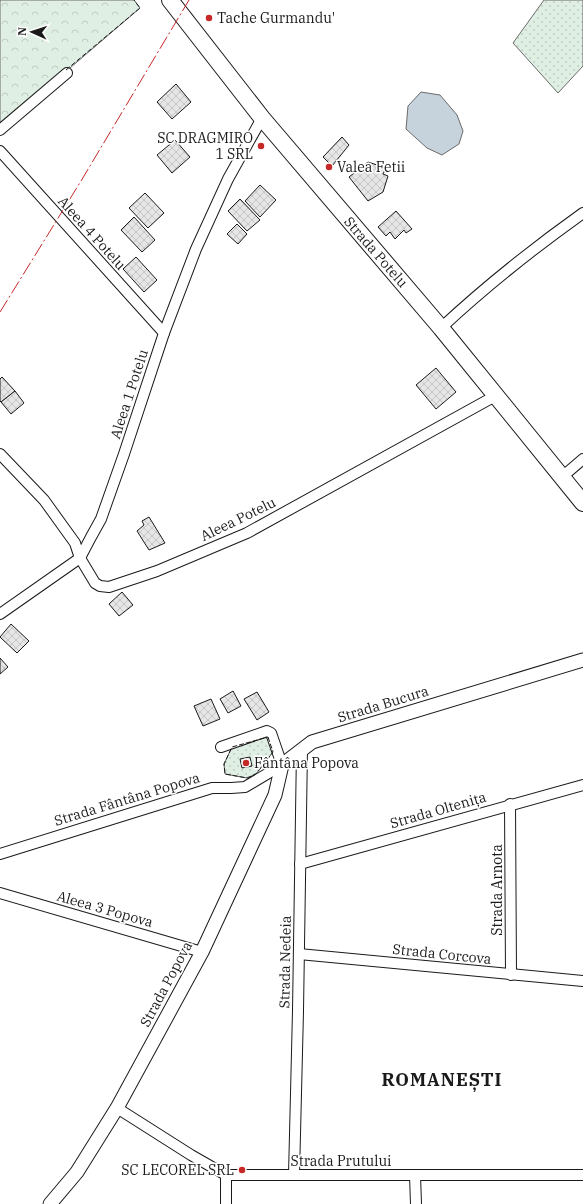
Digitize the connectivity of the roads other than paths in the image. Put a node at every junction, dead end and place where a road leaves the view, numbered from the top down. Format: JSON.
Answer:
{"nodes":[{"id":1,"x":170,"y":0,"type":"edge"},
{"id":2,"x":66,"y":73,"type":"dead end"},
{"id":3,"x":262,"y":118,"type":"junction"},
{"id":4,"x":0,"y":130,"type":"edge"},
{"id":5,"x":0,"y":151,"type":"edge"},
{"id":6,"x":583,"y":212,"type":"edge"},
{"id":7,"x":441,"y":328,"type":"junction"},
{"id":8,"x":164,"y":333,"type":"junction"},
{"id":9,"x":497,"y":395,"type":"junction"},
{"id":10,"x":0,"y":454,"type":"edge"},
{"id":11,"x":583,"y":459,"type":"edge"},
{"id":12,"x":562,"y":477,"type":"junction"},
{"id":13,"x":583,"y":503,"type":"edge"},
{"id":14,"x":80,"y":558,"type":"junction"},
{"id":15,"x":0,"y":614,"type":"edge"},
{"id":16,"x":583,"y":660,"type":"edge"},
{"id":17,"x":221,"y":747,"type":"dead end"},
{"id":18,"x":302,"y":749,"type":"junction"},
{"id":19,"x":282,"y":764,"type":"junction"},
{"id":20,"x":583,"y":784,"type":"edge"},
{"id":21,"x":510,"y":804,"type":"junction"},
{"id":22,"x":0,"y":854,"type":"edge"},
{"id":23,"x":300,"y":864,"type":"junction"},
{"id":24,"x":0,"y":893,"type":"edge"},
{"id":25,"x":202,"y":952,"type":"junction"},
{"id":26,"x":299,"y":954,"type":"junction"},
{"id":27,"x":511,"y":975,"type":"junction"},
{"id":28,"x":583,"y":981,"type":"edge"},
{"id":29,"x":117,"y":1108,"type":"junction"},
{"id":30,"x":226,"y":1175,"type":"junction"},
{"id":31,"x":294,"y":1175,"type":"junction"},
{"id":32,"x":416,"y":1175,"type":"junction"},
{"id":33,"x":583,"y":1175,"type":"edge"},
{"id":34,"x":50,"y":1204,"type":"edge"},
{"id":35,"x":226,"y":1204,"type":"edge"},
{"id":36,"x":416,"y":1204,"type":"edge"}],
"edges":[{"from":1,"to":3,"type":"main road","name":"Strada Potelu"},
{"from":2,"to":4,"type":"street"},
{"from":3,"to":7,"type":"main road","name":"Strada Potelu"},
{"from":3,"to":8,"type":"street","name":"Aleea 1 Potelu"},
{"from":5,"to":8,"type":"street","name":"Aleea 4 Potelu"},
{"from":6,"to":7,"type":"street"},
{"from":7,"to":9,"type":"main road","name":"Strada Potelu"},
{"from":8,"to":14,"type":"street","name":"Aleea 1 Potelu"},
{"from":9,"to":12,"type":"main road","name":"Strada Potelu"},
{"from":9,"to":14,"type":"street","name":"Aleea Potelu"},
{"from":10,"to":14,"type":"street"},
{"from":11,"to":12,"type":"street"},
{"from":12,"to":13,"type":"main road","name":"Strada Potelu"},
{"from":14,"to":15,"type":"street"},
{"from":16,"to":18,"type":"street","name":"Strada Bucura"},
{"from":17,"to":19,"type":"street"},
{"from":18,"to":19,"type":"street","name":"Strada Bucura"},
{"from":18,"to":23,"type":"street","name":"Strada Nedeia"},
{"from":19,"to":22,"type":"street","name":"Strada Fântâna Popova"},
{"from":19,"to":25,"type":"street","name":"Strada Popova"},
{"from":20,"to":21,"type":"street","name":"Strada Oltenița"},
{"from":21,"to":23,"type":"street","name":"Strada Oltenița"},
{"from":21,"to":27,"type":"street","name":"Strada Arnota"},
{"from":23,"to":26,"type":"street","name":"Strada Nedeia"},
{"from":24,"to":25,"type":"street","name":"Aleea 3 Popova"},
{"from":25,"to":29,"type":"street","name":"Strada Popova"},
{"from":26,"to":27,"type":"street","name":"Strada Corcova"},
{"from":26,"to":31,"type":"street","name":"Strada Nedeia"},
{"from":27,"to":28,"type":"street","name":"Strada Corcova"},
{"from":29,"to":30,"type":"street","name":"Strada Prutului"},
{"from":29,"to":34,"type":"street","name":"Strada Popova"},
{"from":30,"to":31,"type":"street","name":"Strada Prutului"},
{"from":30,"to":35,"type":"street"},
{"from":31,"to":32,"type":"street","name":"Strada Prutului"},
{"from":32,"to":33,"type":"street","name":"Strada Prutului"},
{"from":32,"to":36,"type":"street"}]}
